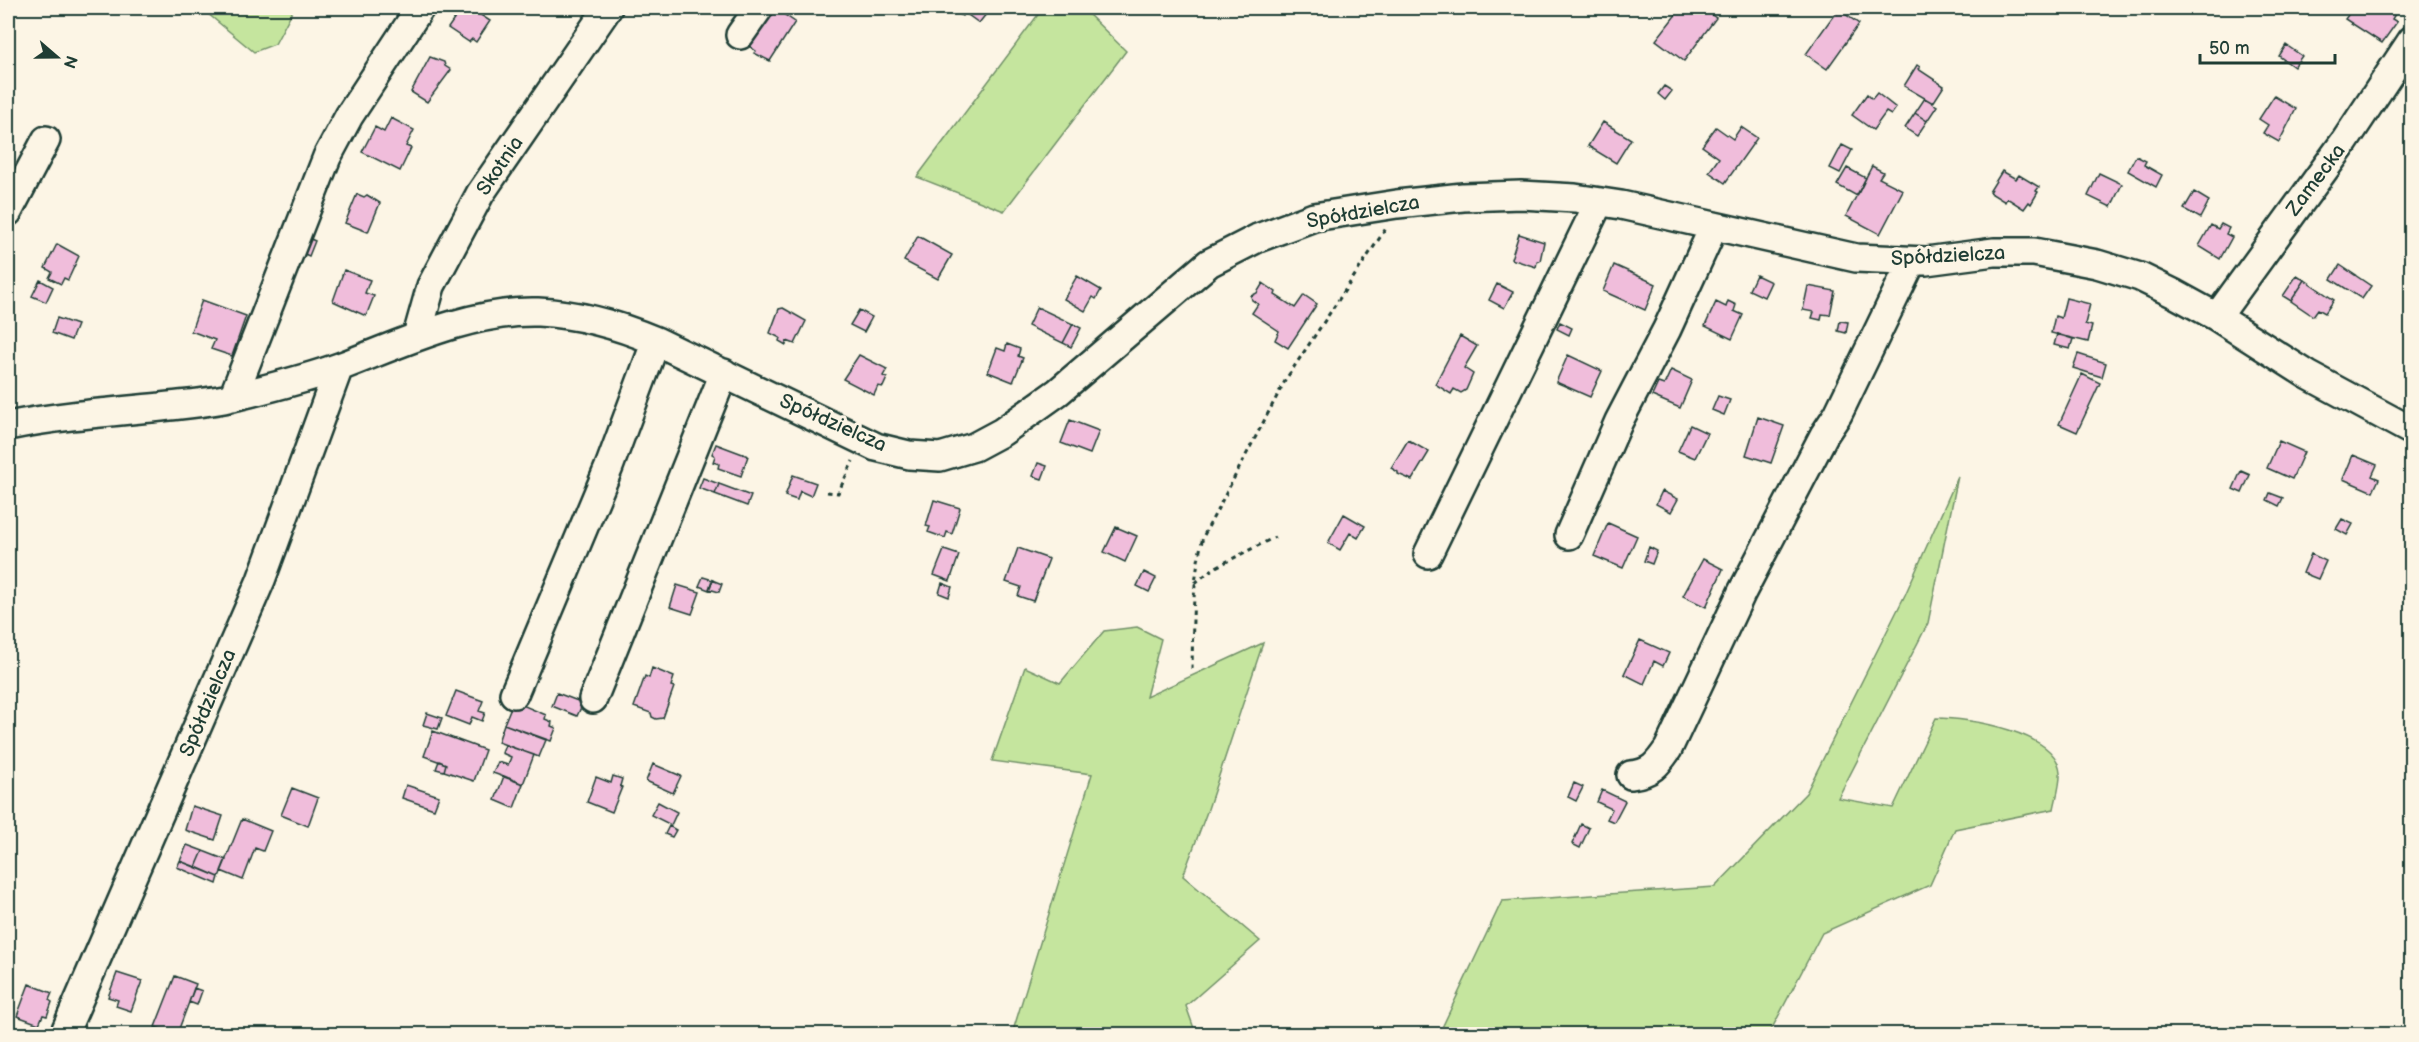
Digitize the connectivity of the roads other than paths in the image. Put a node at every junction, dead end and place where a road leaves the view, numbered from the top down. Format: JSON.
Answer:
{"nodes":[{"id":1,"x":420,"y":8,"type":"edge"},
{"id":2,"x":608,"y":8,"type":"edge"},
{"id":3,"x":759,"y":8,"type":"edge"},
{"id":4,"x":740,"y":35,"type":"dead end"},
{"id":5,"x":2412,"y":40,"type":"edge"},
{"id":6,"x":46,"y":140,"type":"dead end"},
{"id":7,"x":1599,"y":202,"type":"junction"},
{"id":8,"x":8,"y":212,"type":"edge"},
{"id":9,"x":1714,"y":226,"type":"junction"},
{"id":10,"x":1912,"y":261,"type":"junction"},
{"id":11,"x":2217,"y":317,"type":"junction"},
{"id":12,"x":417,"y":336,"type":"junction"},
{"id":13,"x":657,"y":340,"type":"junction"},
{"id":14,"x":339,"y":367,"type":"junction"},
{"id":15,"x":724,"y":372,"type":"junction"},
{"id":16,"x":233,"y":397,"type":"junction"},
{"id":17,"x":8,"y":426,"type":"edge"},
{"id":18,"x":2412,"y":431,"type":"edge"},
{"id":19,"x":1569,"y":535,"type":"dead end"},
{"id":20,"x":1428,"y":554,"type":"dead end"},
{"id":21,"x":514,"y":694,"type":"dead end"},
{"id":22,"x":593,"y":699,"type":"dead end"},
{"id":23,"x":1631,"y":775,"type":"dead end"},
{"id":24,"x":64,"y":1035,"type":"edge"}],
"edges":[{"from":1,"to":16,"type":"street"},
{"from":2,"to":12,"type":"street","name":"Skotnia"},
{"from":3,"to":4,"type":"street"},
{"from":5,"to":11,"type":"street","name":"Zamecka"},
{"from":6,"to":8,"type":"street"},
{"from":7,"to":9,"type":"street","name":"Spółdzielcza"},
{"from":7,"to":15,"type":"street","name":"Spółdzielcza"},
{"from":7,"to":20,"type":"street"},
{"from":9,"to":10,"type":"street","name":"Spółdzielcza"},
{"from":9,"to":19,"type":"street"},
{"from":10,"to":11,"type":"street","name":"Spółdzielcza"},
{"from":10,"to":23,"type":"street"},
{"from":11,"to":18,"type":"street","name":"Spółdzielcza"},
{"from":12,"to":13,"type":"street","name":"Spółdzielcza"},
{"from":12,"to":14,"type":"street","name":"Spółdzielcza"},
{"from":13,"to":15,"type":"street","name":"Spółdzielcza"},
{"from":13,"to":21,"type":"street"},
{"from":14,"to":16,"type":"street","name":"Spółdzielcza"},
{"from":14,"to":24,"type":"street","name":"Spółdzielcza"},
{"from":15,"to":22,"type":"street"},
{"from":16,"to":17,"type":"street","name":"Spółdzielcza"}]}
